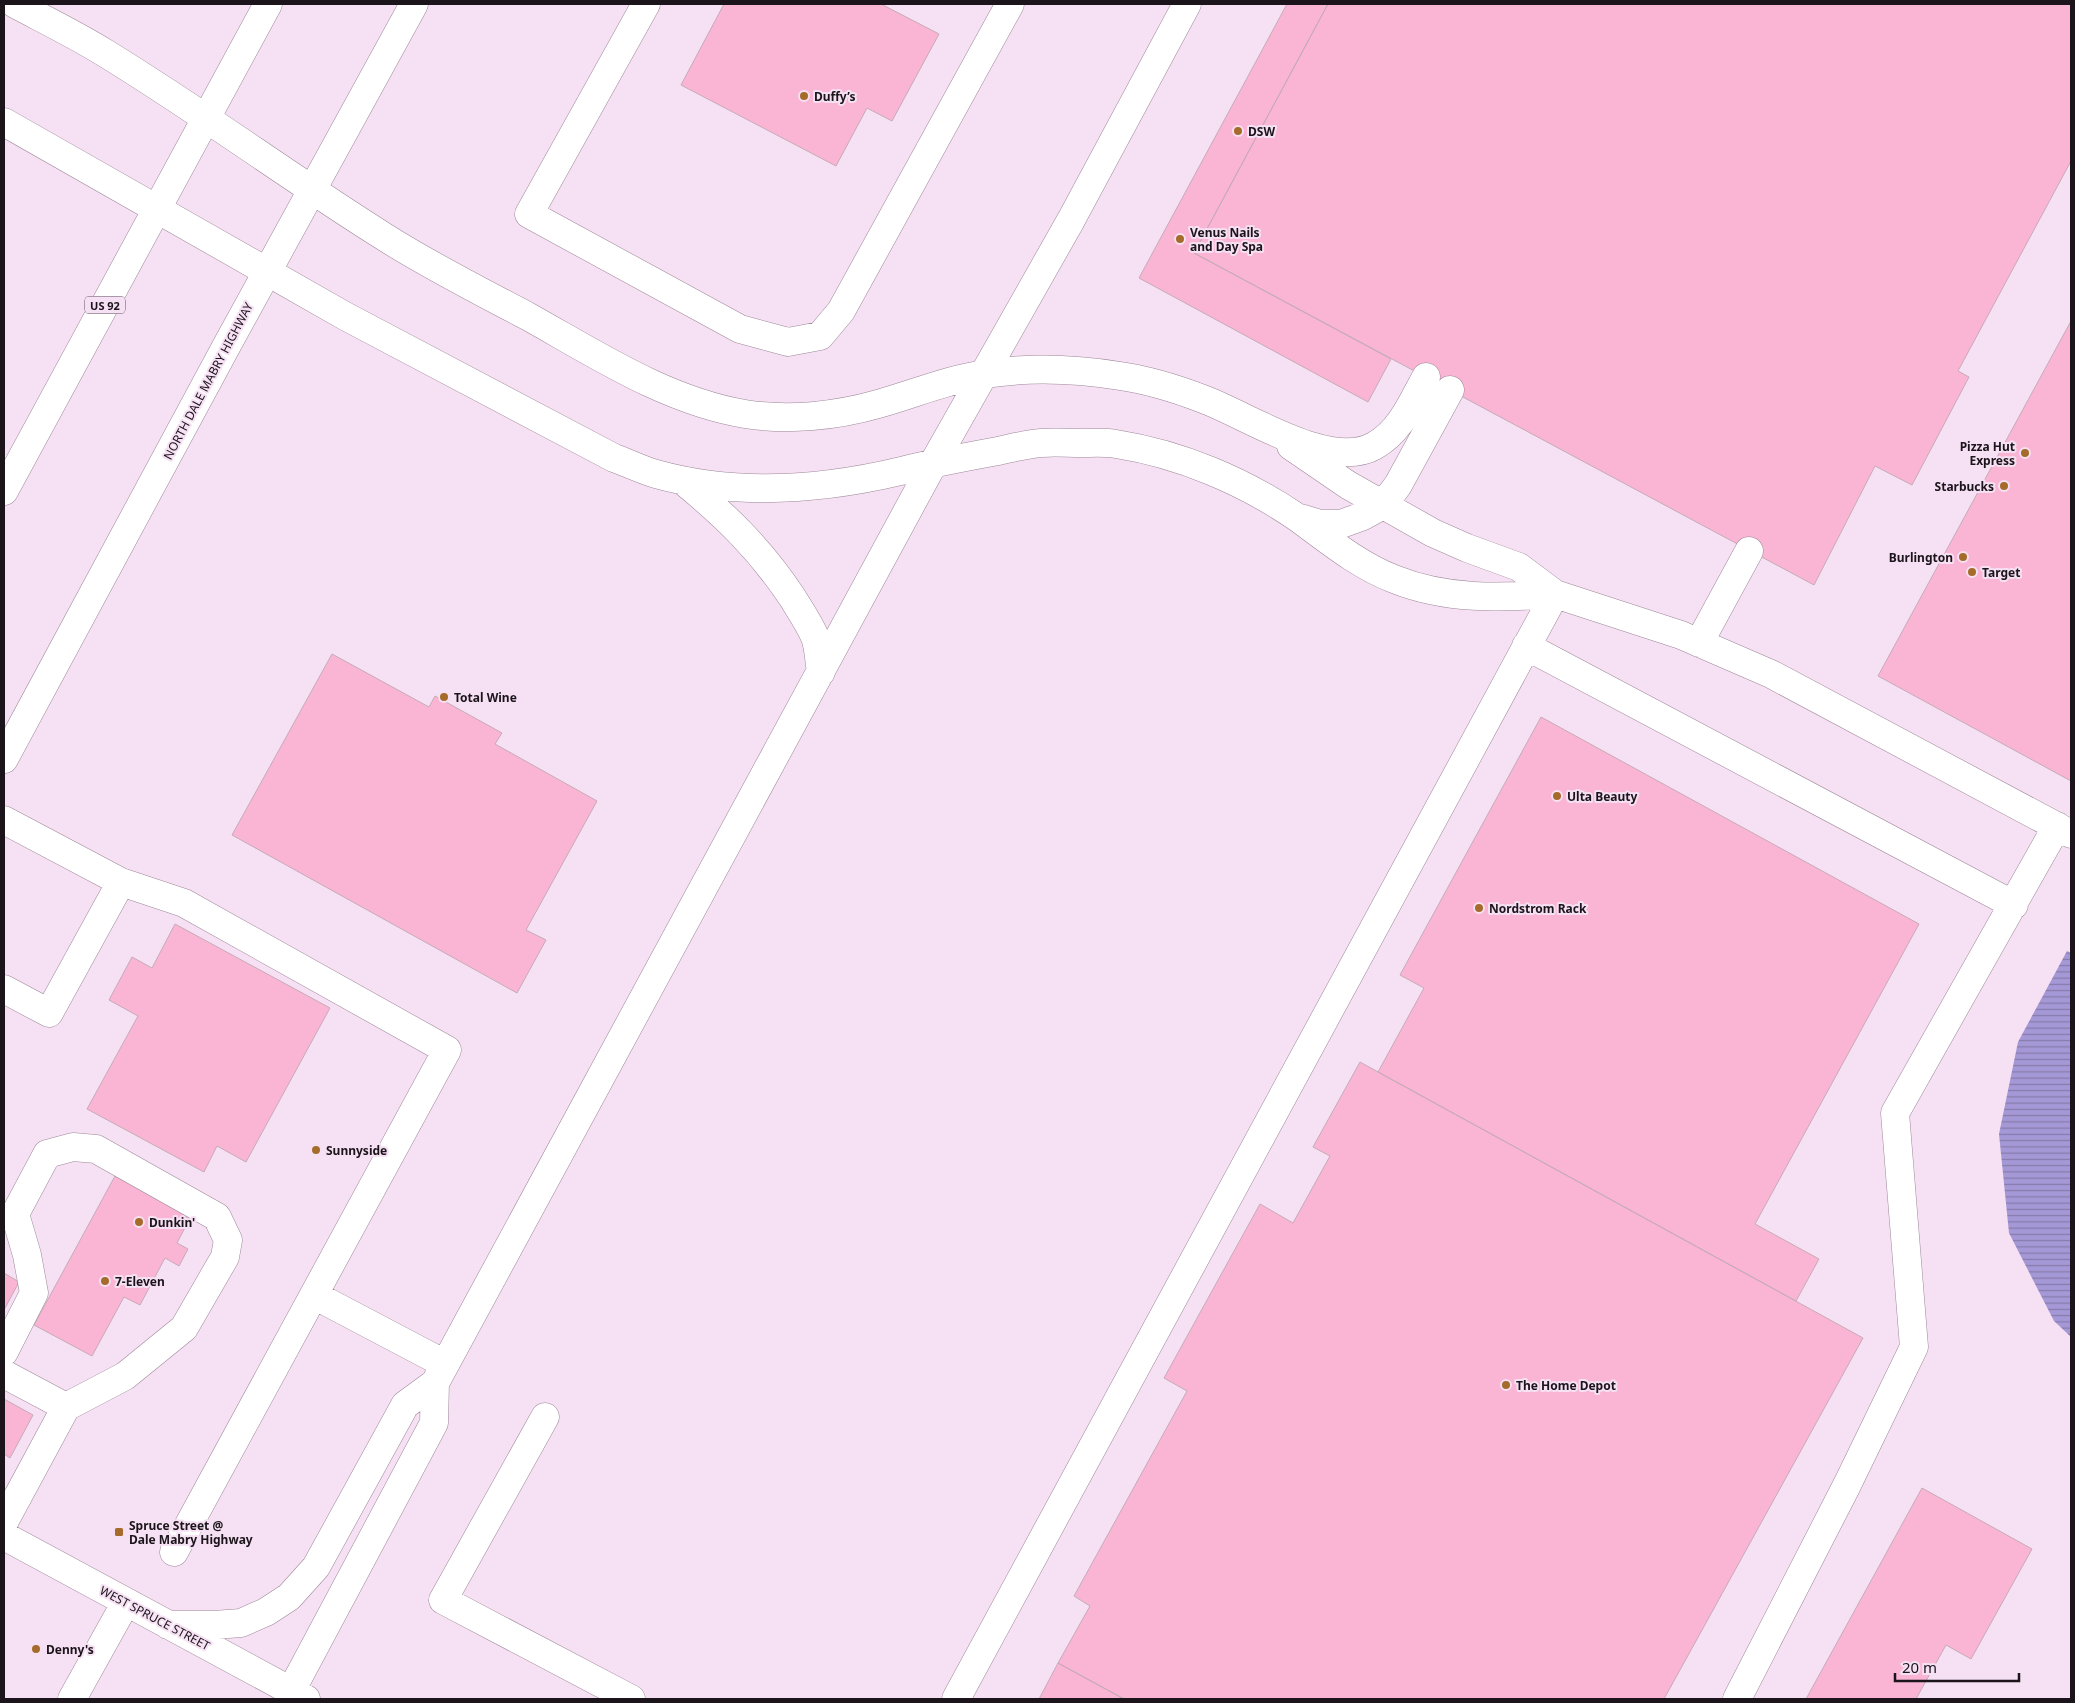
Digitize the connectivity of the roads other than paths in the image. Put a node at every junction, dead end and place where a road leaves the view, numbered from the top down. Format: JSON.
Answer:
{"nodes":[{"id":1,"x":15,"y":4,"type":"edge"},
{"id":2,"x":268,"y":4,"type":"edge"},
{"id":3,"x":414,"y":4,"type":"edge"},
{"id":4,"x":646,"y":4,"type":"edge"},
{"id":5,"x":1010,"y":4,"type":"edge"},
{"id":6,"x":1187,"y":4,"type":"edge"},
{"id":7,"x":206,"y":118,"type":"junction"},
{"id":8,"x":4,"y":122,"type":"edge"},
{"id":9,"x":313,"y":190,"type":"junction"},
{"id":10,"x":157,"y":209,"type":"junction"},
{"id":11,"x":268,"y":271,"type":"junction"},
{"id":12,"x":984,"y":374,"type":"junction"},
{"id":13,"x":1426,"y":377,"type":"dead end"},
{"id":14,"x":1450,"y":390,"type":"dead end"},
{"id":15,"x":1272,"y":431,"type":"junction"},
{"id":16,"x":934,"y":462,"type":"junction"},
{"id":17,"x":680,"y":479,"type":"junction"},
{"id":18,"x":4,"y":491,"type":"edge"},
{"id":19,"x":1383,"y":505,"type":"junction"},
{"id":20,"x":1296,"y":517,"type":"junction"},
{"id":21,"x":1749,"y":550,"type":"dead end"},
{"id":22,"x":1554,"y":594,"type":"junction"},
{"id":23,"x":1699,"y":642,"type":"junction"},
{"id":24,"x":1526,"y":646,"type":"junction"},
{"id":25,"x":821,"y":672,"type":"junction"},
{"id":26,"x":4,"y":759,"type":"edge"},
{"id":27,"x":4,"y":820,"type":"edge"},
{"id":28,"x":2064,"y":830,"type":"edge"},
{"id":29,"x":121,"y":882,"type":"junction"},
{"id":30,"x":2014,"y":905,"type":"junction"},
{"id":31,"x":4,"y":989,"type":"edge"},
{"id":32,"x":9,"y":1211,"type":"edge"},
{"id":33,"x":314,"y":1295,"type":"junction"},
{"id":34,"x":4,"y":1352,"type":"edge"},
{"id":35,"x":4,"y":1374,"type":"edge"},
{"id":36,"x":440,"y":1374,"type":"junction"},
{"id":37,"x":66,"y":1407,"type":"junction"},
{"id":38,"x":545,"y":1417,"type":"dead end"},
{"id":39,"x":4,"y":1522,"type":"edge"},
{"id":40,"x":4,"y":1536,"type":"edge"},
{"id":41,"x":174,"y":1552,"type":"dead end"},
{"id":42,"x":126,"y":1602,"type":"junction"},
{"id":43,"x":168,"y":1625,"type":"junction"},
{"id":44,"x":298,"y":1695,"type":"edge"},
{"id":45,"x":72,"y":1699,"type":"edge"},
{"id":46,"x":631,"y":1699,"type":"edge"},
{"id":47,"x":956,"y":1699,"type":"edge"},
{"id":48,"x":1737,"y":1699,"type":"edge"}],
"edges":[{"from":1,"to":7,"type":"main road"},
{"from":2,"to":7,"type":"main road","number":"US 92"},
{"from":3,"to":9,"type":"main road","name":"NORTH DALE MABRY HIGHWAY"},
{"from":4,"to":5,"type":"main road"},
{"from":6,"to":12,"type":"main road"},
{"from":7,"to":9,"type":"main road"},
{"from":7,"to":10,"type":"main road","number":"US 92"},
{"from":8,"to":10,"type":"main road"},
{"from":9,"to":11,"type":"main road","name":"NORTH DALE MABRY HIGHWAY"},
{"from":9,"to":12,"type":"main road"},
{"from":10,"to":11,"type":"main road"},
{"from":10,"to":18,"type":"main road","number":"US 92"},
{"from":11,"to":17,"type":"main road"},
{"from":11,"to":26,"type":"main road","name":"NORTH DALE MABRY HIGHWAY"},
{"from":12,"to":15,"type":"main road"},
{"from":12,"to":16,"type":"main road"},
{"from":13,"to":15,"type":"main road"},
{"from":14,"to":19,"type":"main road"},
{"from":15,"to":19,"type":"main road"},
{"from":16,"to":17,"type":"main road"},
{"from":16,"to":20,"type":"main road"},
{"from":16,"to":25,"type":"main road"},
{"from":17,"to":25,"type":"main road"},
{"from":19,"to":20,"type":"main road"},
{"from":19,"to":22,"type":"main road"},
{"from":20,"to":22,"type":"main road"},
{"from":21,"to":23,"type":"main road"},
{"from":22,"to":23,"type":"main road"},
{"from":22,"to":24,"type":"main road"},
{"from":23,"to":28,"type":"main road"},
{"from":24,"to":30,"type":"main road"},
{"from":24,"to":47,"type":"main road"},
{"from":25,"to":36,"type":"main road"},
{"from":27,"to":29,"type":"main road"},
{"from":28,"to":30,"type":"main road"},
{"from":29,"to":31,"type":"main road"},
{"from":29,"to":33,"type":"main road"},
{"from":30,"to":48,"type":"main road"},
{"from":32,"to":34,"type":"main road"},
{"from":32,"to":37,"type":"main road"},
{"from":33,"to":36,"type":"main road"},
{"from":33,"to":41,"type":"main road"},
{"from":35,"to":37,"type":"main road"},
{"from":36,"to":43,"type":"main road"},
{"from":36,"to":44,"type":"main road"},
{"from":37,"to":39,"type":"main road"},
{"from":38,"to":46,"type":"main road"},
{"from":40,"to":42,"type":"main road","name":"WEST SPRUCE STREET"},
{"from":42,"to":43,"type":"main road","name":"WEST SPRUCE STREET"},
{"from":42,"to":45,"type":"main road"},
{"from":43,"to":44,"type":"main road","name":"WEST SPRUCE STREET"}]}
